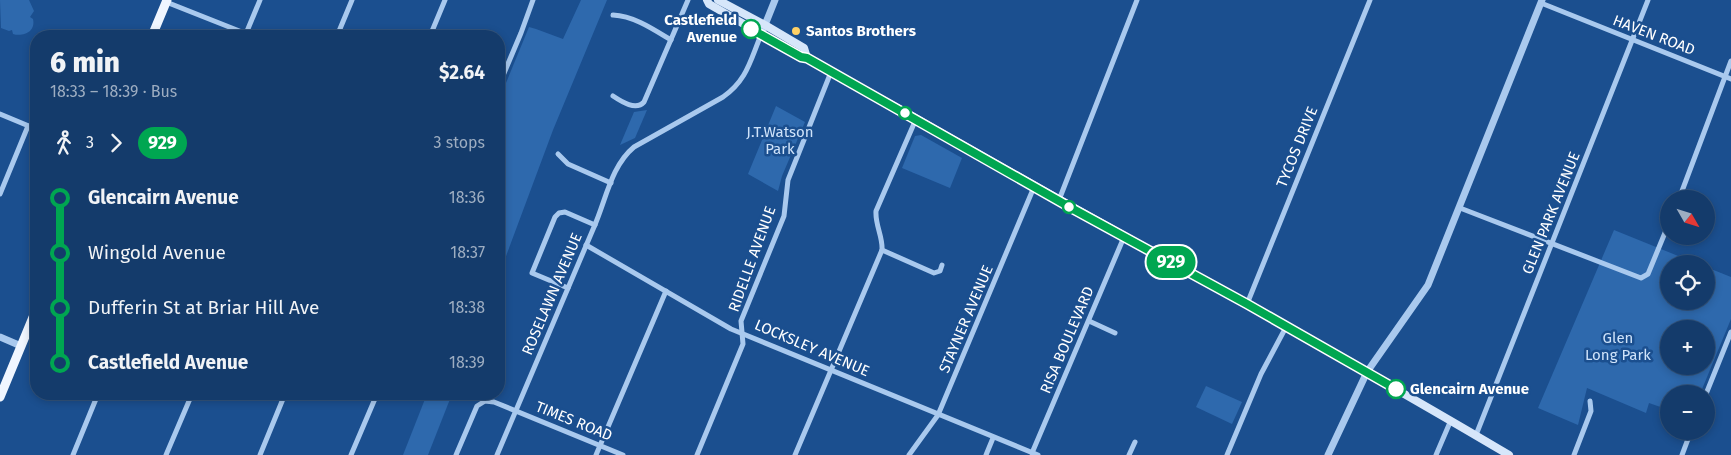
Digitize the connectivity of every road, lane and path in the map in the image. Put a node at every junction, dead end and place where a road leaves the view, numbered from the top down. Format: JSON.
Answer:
{"nodes":[{"id":1,"x":260,"y":0,"type":"edge"},
{"id":2,"x":352,"y":0,"type":"edge"},
{"id":3,"x":445,"y":0,"type":"edge"},
{"id":4,"x":533,"y":0,"type":"edge"},
{"id":5,"x":688,"y":0,"type":"edge"},
{"id":6,"x":707,"y":0,"type":"edge"},
{"id":7,"x":718,"y":0,"type":"edge"},
{"id":8,"x":775,"y":0,"type":"edge"},
{"id":9,"x":1137,"y":0,"type":"edge"},
{"id":10,"x":1370,"y":0,"type":"edge"},
{"id":11,"x":1648,"y":0,"type":"edge"},
{"id":12,"x":167,"y":1,"type":"edge"},
{"id":13,"x":1541,"y":2,"type":"edge"},
{"id":14,"x":613,"y":15,"type":"dead end"},
{"id":15,"x":765,"y":25,"type":"junction"},
{"id":16,"x":155,"y":30,"type":"edge"},
{"id":17,"x":234,"y":30,"type":"edge"},
{"id":18,"x":247,"y":30,"type":"edge"},
{"id":19,"x":340,"y":30,"type":"edge"},
{"id":20,"x":432,"y":30,"type":"edge"},
{"id":21,"x":761,"y":35,"type":"junction"},
{"id":22,"x":671,"y":40,"type":"junction"},
{"id":23,"x":1632,"y":40,"type":"junction"},
{"id":24,"x":807,"y":58,"type":"junction"},
{"id":25,"x":1731,"y":61,"type":"edge"},
{"id":26,"x":505,"y":71,"type":"edge"},
{"id":27,"x":830,"y":72,"type":"junction"},
{"id":28,"x":1728,"y":77,"type":"edge"},
{"id":29,"x":613,"y":96,"type":"dead end"},
{"id":30,"x":0,"y":114,"type":"edge"},
{"id":31,"x":916,"y":119,"type":"junction"},
{"id":32,"x":28,"y":126,"type":"joint"},
{"id":33,"x":558,"y":154,"type":"dead end"},
{"id":34,"x":611,"y":183,"type":"junction"},
{"id":35,"x":1034,"y":186,"type":"junction"},
{"id":36,"x":1683,"y":190,"type":"edge"},
{"id":37,"x":0,"y":194,"type":"edge"},
{"id":38,"x":1059,"y":201,"type":"junction"},
{"id":39,"x":1460,"y":208,"type":"junction"},
{"id":40,"x":595,"y":225,"type":"junction"},
{"id":41,"x":1124,"y":237,"type":"junction"},
{"id":42,"x":1552,"y":244,"type":"junction"},
{"id":43,"x":586,"y":245,"type":"junction"},
{"id":44,"x":1660,"y":245,"type":"edge"},
{"id":45,"x":882,"y":250,"type":"junction"},
{"id":46,"x":942,"y":266,"type":"dead end"},
{"id":47,"x":568,"y":288,"type":"junction"},
{"id":48,"x":666,"y":291,"type":"junction"},
{"id":49,"x":1247,"y":304,"type":"junction"},
{"id":50,"x":1089,"y":321,"type":"junction"},
{"id":51,"x":30,"y":324,"type":"edge"},
{"id":52,"x":1286,"y":327,"type":"junction"},
{"id":53,"x":1731,"y":332,"type":"edge"},
{"id":54,"x":742,"y":333,"type":"junction"},
{"id":55,"x":1115,"y":333,"type":"dead end"},
{"id":56,"x":0,"y":337,"type":"edge"},
{"id":57,"x":21,"y":346,"type":"junction"},
{"id":58,"x":832,"y":370,"type":"junction"},
{"id":59,"x":1367,"y":372,"type":"junction"},
{"id":60,"x":1710,"y":385,"type":"edge"},
{"id":61,"x":0,"y":397,"type":"edge"},
{"id":62,"x":96,"y":400,"type":"edge"},
{"id":63,"x":189,"y":400,"type":"edge"},
{"id":64,"x":283,"y":400,"type":"edge"},
{"id":65,"x":375,"y":400,"type":"edge"},
{"id":66,"x":1590,"y":401,"type":"dead end"},
{"id":67,"x":516,"y":411,"type":"junction"},
{"id":68,"x":938,"y":416,"type":"junction"},
{"id":69,"x":1450,"y":420,"type":"junction"},
{"id":70,"x":1476,"y":435,"type":"junction"},
{"id":71,"x":994,"y":438,"type":"junction"},
{"id":72,"x":1688,"y":440,"type":"edge"},
{"id":73,"x":1135,"y":442,"type":"dead end"},
{"id":74,"x":600,"y":445,"type":"junction"},
{"id":75,"x":1035,"y":454,"type":"edge"},
{"id":76,"x":73,"y":455,"type":"edge"},
{"id":77,"x":166,"y":455,"type":"edge"},
{"id":78,"x":260,"y":455,"type":"edge"},
{"id":79,"x":351,"y":455,"type":"edge"},
{"id":80,"x":456,"y":455,"type":"edge"},
{"id":81,"x":497,"y":455,"type":"edge"},
{"id":82,"x":596,"y":455,"type":"edge"},
{"id":83,"x":623,"y":455,"type":"edge"},
{"id":84,"x":697,"y":455,"type":"edge"},
{"id":85,"x":795,"y":455,"type":"edge"},
{"id":86,"x":909,"y":455,"type":"edge"},
{"id":87,"x":986,"y":455,"type":"edge"},
{"id":88,"x":1129,"y":455,"type":"edge"},
{"id":89,"x":1227,"y":455,"type":"edge"},
{"id":90,"x":1328,"y":455,"type":"edge"},
{"id":91,"x":1436,"y":455,"type":"edge"},
{"id":92,"x":1509,"y":455,"type":"edge"},
{"id":93,"x":1574,"y":455,"type":"edge"},
{"id":94,"x":1682,"y":455,"type":"edge"}],
"edges":[{"from":1,"to":18,"type":"street"},
{"from":2,"to":19,"type":"street"},
{"from":3,"to":20,"type":"street"},
{"from":4,"to":26,"type":"street"},
{"from":5,"to":22,"type":"street"},
{"from":6,"to":21,"type":"main road"},
{"from":7,"to":15,"type":"main road"},
{"from":8,"to":15,"type":"street"},
{"from":9,"to":38,"type":"street"},
{"from":10,"to":49,"type":"street","name":"TYCOS DRIVE"},
{"from":11,"to":23,"type":"street","name":"GLEN PARK AVENUE"},
{"from":12,"to":16,"type":"main road"},
{"from":12,"to":17,"type":"street"},
{"from":13,"to":23,"type":"street","name":"HAVEN ROAD"},
{"from":13,"to":39,"type":"street"},
{"from":14,"to":22,"type":"street"},
{"from":15,"to":21,"type":"street"},
{"from":15,"to":24,"type":"main road"},
{"from":21,"to":24,"type":"main road"},
{"from":21,"to":34,"type":"street","name":"ROSELAWN AVENUE"},
{"from":22,"to":29,"type":"street"},
{"from":23,"to":28,"type":"street","name":"HAVEN ROAD"},
{"from":23,"to":42,"type":"street","name":"GLEN PARK AVENUE"},
{"from":24,"to":27,"type":"main road"},
{"from":25,"to":28,"type":"street"},
{"from":27,"to":31,"type":"main road"},
{"from":27,"to":54,"type":"street","name":"RIDELLE AVENUE"},
{"from":28,"to":36,"type":"street"},
{"from":30,"to":32,"type":"street"},
{"from":31,"to":35,"type":"main road"},
{"from":31,"to":45,"type":"street"},
{"from":32,"to":37,"type":"street"},
{"from":33,"to":34,"type":"street"},
{"from":34,"to":40,"type":"street","name":"ROSELAWN AVENUE"},
{"from":35,"to":38,"type":"main road"},
{"from":35,"to":68,"type":"street","name":"STAYNER AVENUE"},
{"from":38,"to":41,"type":"main road"},
{"from":39,"to":42,"type":"street"},
{"from":39,"to":59,"type":"street"},
{"from":40,"to":43,"type":"street","name":"ROSELAWN AVENUE"},
{"from":40,"to":47,"type":"street"},
{"from":41,"to":49,"type":"main road"},
{"from":41,"to":50,"type":"street","name":"RISA BOULEVARD"},
{"from":42,"to":44,"type":"street"},
{"from":42,"to":70,"type":"street","name":"GLEN PARK AVENUE"},
{"from":43,"to":47,"type":"street","name":"ROSELAWN AVENUE"},
{"from":43,"to":48,"type":"street","name":"LOCKSLEY AVENUE"},
{"from":45,"to":46,"type":"street"},
{"from":45,"to":58,"type":"street"},
{"from":47,"to":67,"type":"street","name":"ROSELAWN AVENUE"},
{"from":48,"to":54,"type":"street","name":"LOCKSLEY AVENUE"},
{"from":48,"to":74,"type":"street"},
{"from":49,"to":52,"type":"main road"},
{"from":50,"to":55,"type":"street"},
{"from":50,"to":75,"type":"street","name":"RISA BOULEVARD"},
{"from":51,"to":57,"type":"main road"},
{"from":52,"to":59,"type":"main road"},
{"from":52,"to":89,"type":"street"},
{"from":53,"to":60,"type":"street"},
{"from":54,"to":58,"type":"street","name":"LOCKSLEY AVENUE"},
{"from":54,"to":84,"type":"street","name":"RIDELLE AVENUE"},
{"from":56,"to":57,"type":"street"},
{"from":57,"to":61,"type":"main road"},
{"from":58,"to":68,"type":"street","name":"LOCKSLEY AVENUE"},
{"from":58,"to":85,"type":"street"},
{"from":59,"to":69,"type":"main road"},
{"from":59,"to":90,"type":"street"},
{"from":62,"to":76,"type":"street"},
{"from":63,"to":77,"type":"street"},
{"from":64,"to":78,"type":"street"},
{"from":65,"to":79,"type":"street"},
{"from":66,"to":93,"type":"street"},
{"from":67,"to":74,"type":"street","name":"TIMES ROAD"},
{"from":67,"to":80,"type":"street","name":"TIMES ROAD"},
{"from":67,"to":81,"type":"street","name":"ROSELAWN AVENUE"},
{"from":68,"to":71,"type":"street","name":"LOCKSLEY AVENUE"},
{"from":68,"to":86,"type":"street","name":"STAYNER AVENUE"},
{"from":69,"to":70,"type":"main road"},
{"from":69,"to":91,"type":"street"},
{"from":70,"to":92,"type":"main road"},
{"from":71,"to":75,"type":"street","name":"LOCKSLEY AVENUE"},
{"from":71,"to":87,"type":"street"},
{"from":72,"to":94,"type":"street"},
{"from":73,"to":88,"type":"street"},
{"from":74,"to":82,"type":"street"},
{"from":74,"to":83,"type":"street","name":"TIMES ROAD"}]}
